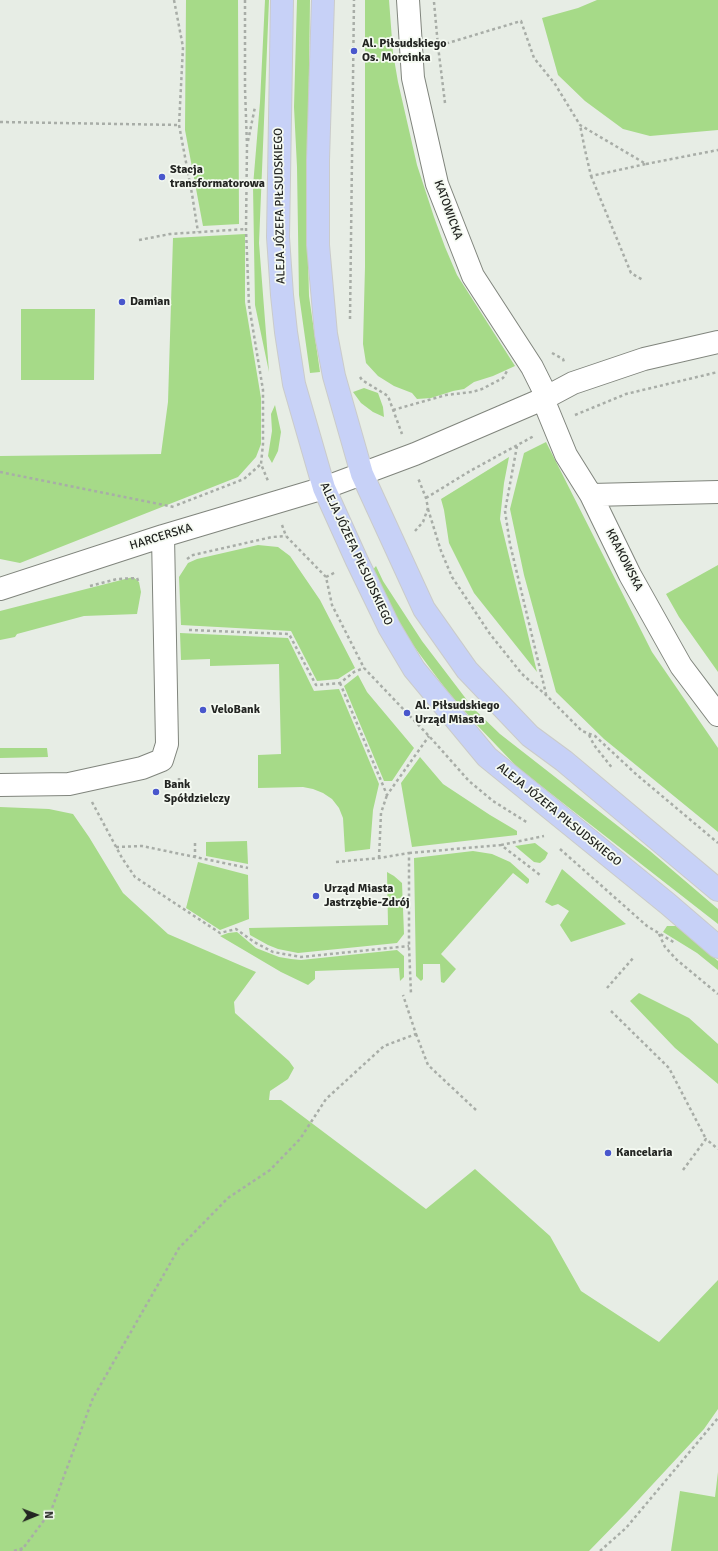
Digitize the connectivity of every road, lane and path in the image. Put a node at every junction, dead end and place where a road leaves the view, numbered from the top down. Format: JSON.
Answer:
{"nodes":[{"id":1,"x":174,"y":0,"type":"edge"},
{"id":2,"x":245,"y":0,"type":"edge"},
{"id":3,"x":282,"y":0,"type":"edge"},
{"id":4,"x":323,"y":0,"type":"edge"},
{"id":5,"x":354,"y":0,"type":"edge"},
{"id":6,"x":408,"y":0,"type":"edge"},
{"id":7,"x":433,"y":0,"type":"edge"},
{"id":8,"x":438,"y":46,"type":"junction"},
{"id":9,"x":445,"y":107,"type":"dead end"},
{"id":10,"x":0,"y":122,"type":"edge"},
{"id":11,"x":179,"y":125,"type":"junction"},
{"id":12,"x":580,"y":125,"type":"junction"},
{"id":13,"x":247,"y":146,"type":"dead end"},
{"id":14,"x":718,"y":150,"type":"edge"},
{"id":15,"x":646,"y":164,"type":"junction"},
{"id":16,"x":592,"y":176,"type":"junction"},
{"id":17,"x":246,"y":229,"type":"dead end"},
{"id":18,"x":198,"y":232,"type":"junction"},
{"id":19,"x":139,"y":240,"type":"dead end"},
{"id":20,"x":643,"y":280,"type":"dead end"},
{"id":21,"x":350,"y":320,"type":"dead end"},
{"id":22,"x":718,"y":342,"type":"edge"},
{"id":23,"x":546,"y":349,"type":"dead end"},
{"id":24,"x":563,"y":359,"type":"dead end"},
{"id":25,"x":507,"y":367,"type":"dead end"},
{"id":26,"x":718,"y":372,"type":"edge"},
{"id":27,"x":359,"y":375,"type":"dead end"},
{"id":28,"x":543,"y":399,"type":"junction"},
{"id":29,"x":393,"y":410,"type":"junction"},
{"id":30,"x":568,"y":419,"type":"dead end"},
{"id":31,"x":534,"y":436,"type":"dead end"},
{"id":32,"x":404,"y":439,"type":"dead end"},
{"id":33,"x":517,"y":446,"type":"junction"},
{"id":34,"x":0,"y":472,"type":"edge"},
{"id":35,"x":362,"y":474,"type":"junction"},
{"id":36,"x":421,"y":485,"type":"dead end"},
{"id":37,"x":324,"y":488,"type":"junction"},
{"id":38,"x":718,"y":492,"type":"edge"},
{"id":39,"x":591,"y":495,"type":"junction"},
{"id":40,"x":426,"y":498,"type":"junction"},
{"id":41,"x":174,"y":507,"type":"dead end"},
{"id":42,"x":428,"y":508,"type":"junction"},
{"id":43,"x":410,"y":535,"type":"dead end"},
{"id":44,"x":163,"y":536,"type":"junction"},
{"id":45,"x":286,"y":536,"type":"dead end"},
{"id":46,"x":182,"y":562,"type":"dead end"},
{"id":47,"x":340,"y":570,"type":"dead end"},
{"id":48,"x":326,"y":577,"type":"dead end"},
{"id":49,"x":89,"y":587,"type":"dead end"},
{"id":50,"x":0,"y":589,"type":"edge"},
{"id":51,"x":164,"y":592,"type":"junction"},
{"id":52,"x":174,"y":627,"type":"junction"},
{"id":53,"x":364,"y":668,"type":"dead end"},
{"id":54,"x":340,"y":683,"type":"junction"},
{"id":55,"x":546,"y":695,"type":"junction"},
{"id":56,"x":718,"y":714,"type":"edge"},
{"id":57,"x":429,"y":736,"type":"dead end"},
{"id":58,"x":179,"y":769,"type":"dead end"},
{"id":59,"x":0,"y":785,"type":"edge"},
{"id":60,"x":164,"y":785,"type":"dead end"},
{"id":61,"x":387,"y":795,"type":"junction"},
{"id":62,"x":96,"y":797,"type":"dead end"},
{"id":63,"x":544,"y":836,"type":"dead end"},
{"id":64,"x":195,"y":843,"type":"dead end"},
{"id":65,"x":718,"y":843,"type":"edge"},
{"id":66,"x":501,"y":845,"type":"junction"},
{"id":67,"x":116,"y":847,"type":"junction"},
{"id":68,"x":409,"y":853,"type":"junction"},
{"id":69,"x":195,"y":857,"type":"junction"},
{"id":70,"x":379,"y":858,"type":"junction"},
{"id":71,"x":336,"y":862,"type":"dead end"},
{"id":72,"x":248,"y":868,"type":"dead end"},
{"id":73,"x":540,"y":876,"type":"dead end"},
{"id":74,"x":718,"y":890,"type":"edge"},
{"id":75,"x":659,"y":934,"type":"dead end"},
{"id":76,"x":409,"y":946,"type":"junction"},
{"id":77,"x":718,"y":947,"type":"edge"},
{"id":78,"x":634,"y":957,"type":"dead end"},
{"id":79,"x":607,"y":988,"type":"dead end"},
{"id":80,"x":411,"y":994,"type":"dead end"},
{"id":81,"x":718,"y":994,"type":"edge"},
{"id":82,"x":403,"y":995,"type":"dead end"},
{"id":83,"x":611,"y":1010,"type":"dead end"},
{"id":84,"x":416,"y":1034,"type":"junction"},
{"id":85,"x":476,"y":1110,"type":"dead end"},
{"id":86,"x":706,"y":1139,"type":"junction"},
{"id":87,"x":718,"y":1149,"type":"edge"},
{"id":88,"x":683,"y":1170,"type":"dead end"},
{"id":89,"x":718,"y":1418,"type":"edge"},
{"id":90,"x":24,"y":1548,"type":"junction"},
{"id":91,"x":14,"y":1551,"type":"edge"},
{"id":92,"x":20,"y":1551,"type":"edge"},
{"id":93,"x":600,"y":1551,"type":"edge"}],
"edges":[{"from":1,"to":11,"type":"path"},
{"from":2,"to":13,"type":"path"},
{"from":3,"to":37,"type":"main road","name":"ALEJA JÓZEFA PIŁSUDSKIEGO"},
{"from":4,"to":35,"type":"main road"},
{"from":5,"to":21,"type":"path"},
{"from":6,"to":28,"type":"street","name":"KATOWICKA"},
{"from":7,"to":8,"type":"path"},
{"from":8,"to":9,"type":"path"},
{"from":8,"to":12,"type":"path"},
{"from":10,"to":11,"type":"path"},
{"from":11,"to":18,"type":"path"},
{"from":12,"to":15,"type":"path"},
{"from":12,"to":16,"type":"path"},
{"from":14,"to":15,"type":"path"},
{"from":15,"to":16,"type":"path"},
{"from":16,"to":20,"type":"path"},
{"from":17,"to":18,"type":"path"},
{"from":18,"to":19,"type":"path"},
{"from":22,"to":28,"type":"street"},
{"from":23,"to":24,"type":"path"},
{"from":25,"to":29,"type":"path"},
{"from":26,"to":30,"type":"path"},
{"from":27,"to":29,"type":"path"},
{"from":28,"to":35,"type":"street"},
{"from":28,"to":39,"type":"street","name":"KRAKOWSKA"},
{"from":29,"to":32,"type":"path"},
{"from":31,"to":33,"type":"path"},
{"from":33,"to":40,"type":"path"},
{"from":33,"to":55,"type":"path"},
{"from":34,"to":41,"type":"path"},
{"from":35,"to":37,"type":"street","name":"HARCERSKA"},
{"from":35,"to":74,"type":"main road"},
{"from":36,"to":40,"type":"path"},
{"from":37,"to":44,"type":"street","name":"HARCERSKA"},
{"from":37,"to":77,"type":"main road","name":"ALEJA JÓZEFA PIŁSUDSKIEGO"},
{"from":38,"to":39,"type":"street"},
{"from":39,"to":56,"type":"street","name":"KRAKOWSKA"},
{"from":40,"to":42,"type":"path"},
{"from":42,"to":43,"type":"path"},
{"from":42,"to":55,"type":"path"},
{"from":44,"to":50,"type":"street","name":"HARCERSKA"},
{"from":44,"to":51,"type":"street"},
{"from":45,"to":46,"type":"path"},
{"from":47,"to":48,"type":"path"},
{"from":49,"to":51,"type":"path"},
{"from":51,"to":52,"type":"street"},
{"from":52,"to":54,"type":"path"},
{"from":52,"to":59,"type":"street"},
{"from":53,"to":54,"type":"path"},
{"from":54,"to":61,"type":"path"},
{"from":55,"to":65,"type":"path"},
{"from":57,"to":61,"type":"path"},
{"from":58,"to":60,"type":"path"},
{"from":61,"to":70,"type":"path"},
{"from":62,"to":67,"type":"path"},
{"from":63,"to":66,"type":"path"},
{"from":64,"to":69,"type":"path"},
{"from":66,"to":68,"type":"path"},
{"from":66,"to":73,"type":"path"},
{"from":67,"to":69,"type":"path"},
{"from":67,"to":76,"type":"path"},
{"from":68,"to":70,"type":"path"},
{"from":68,"to":76,"type":"path"},
{"from":69,"to":72,"type":"path"},
{"from":70,"to":71,"type":"path"},
{"from":75,"to":81,"type":"path"},
{"from":76,"to":80,"type":"path"},
{"from":78,"to":79,"type":"path"},
{"from":82,"to":84,"type":"path"},
{"from":83,"to":86,"type":"path"},
{"from":84,"to":85,"type":"path"},
{"from":84,"to":90,"type":"path"},
{"from":86,"to":87,"type":"path"},
{"from":86,"to":88,"type":"path"},
{"from":89,"to":93,"type":"path"},
{"from":90,"to":91,"type":"path"},
{"from":90,"to":92,"type":"path"}]}
